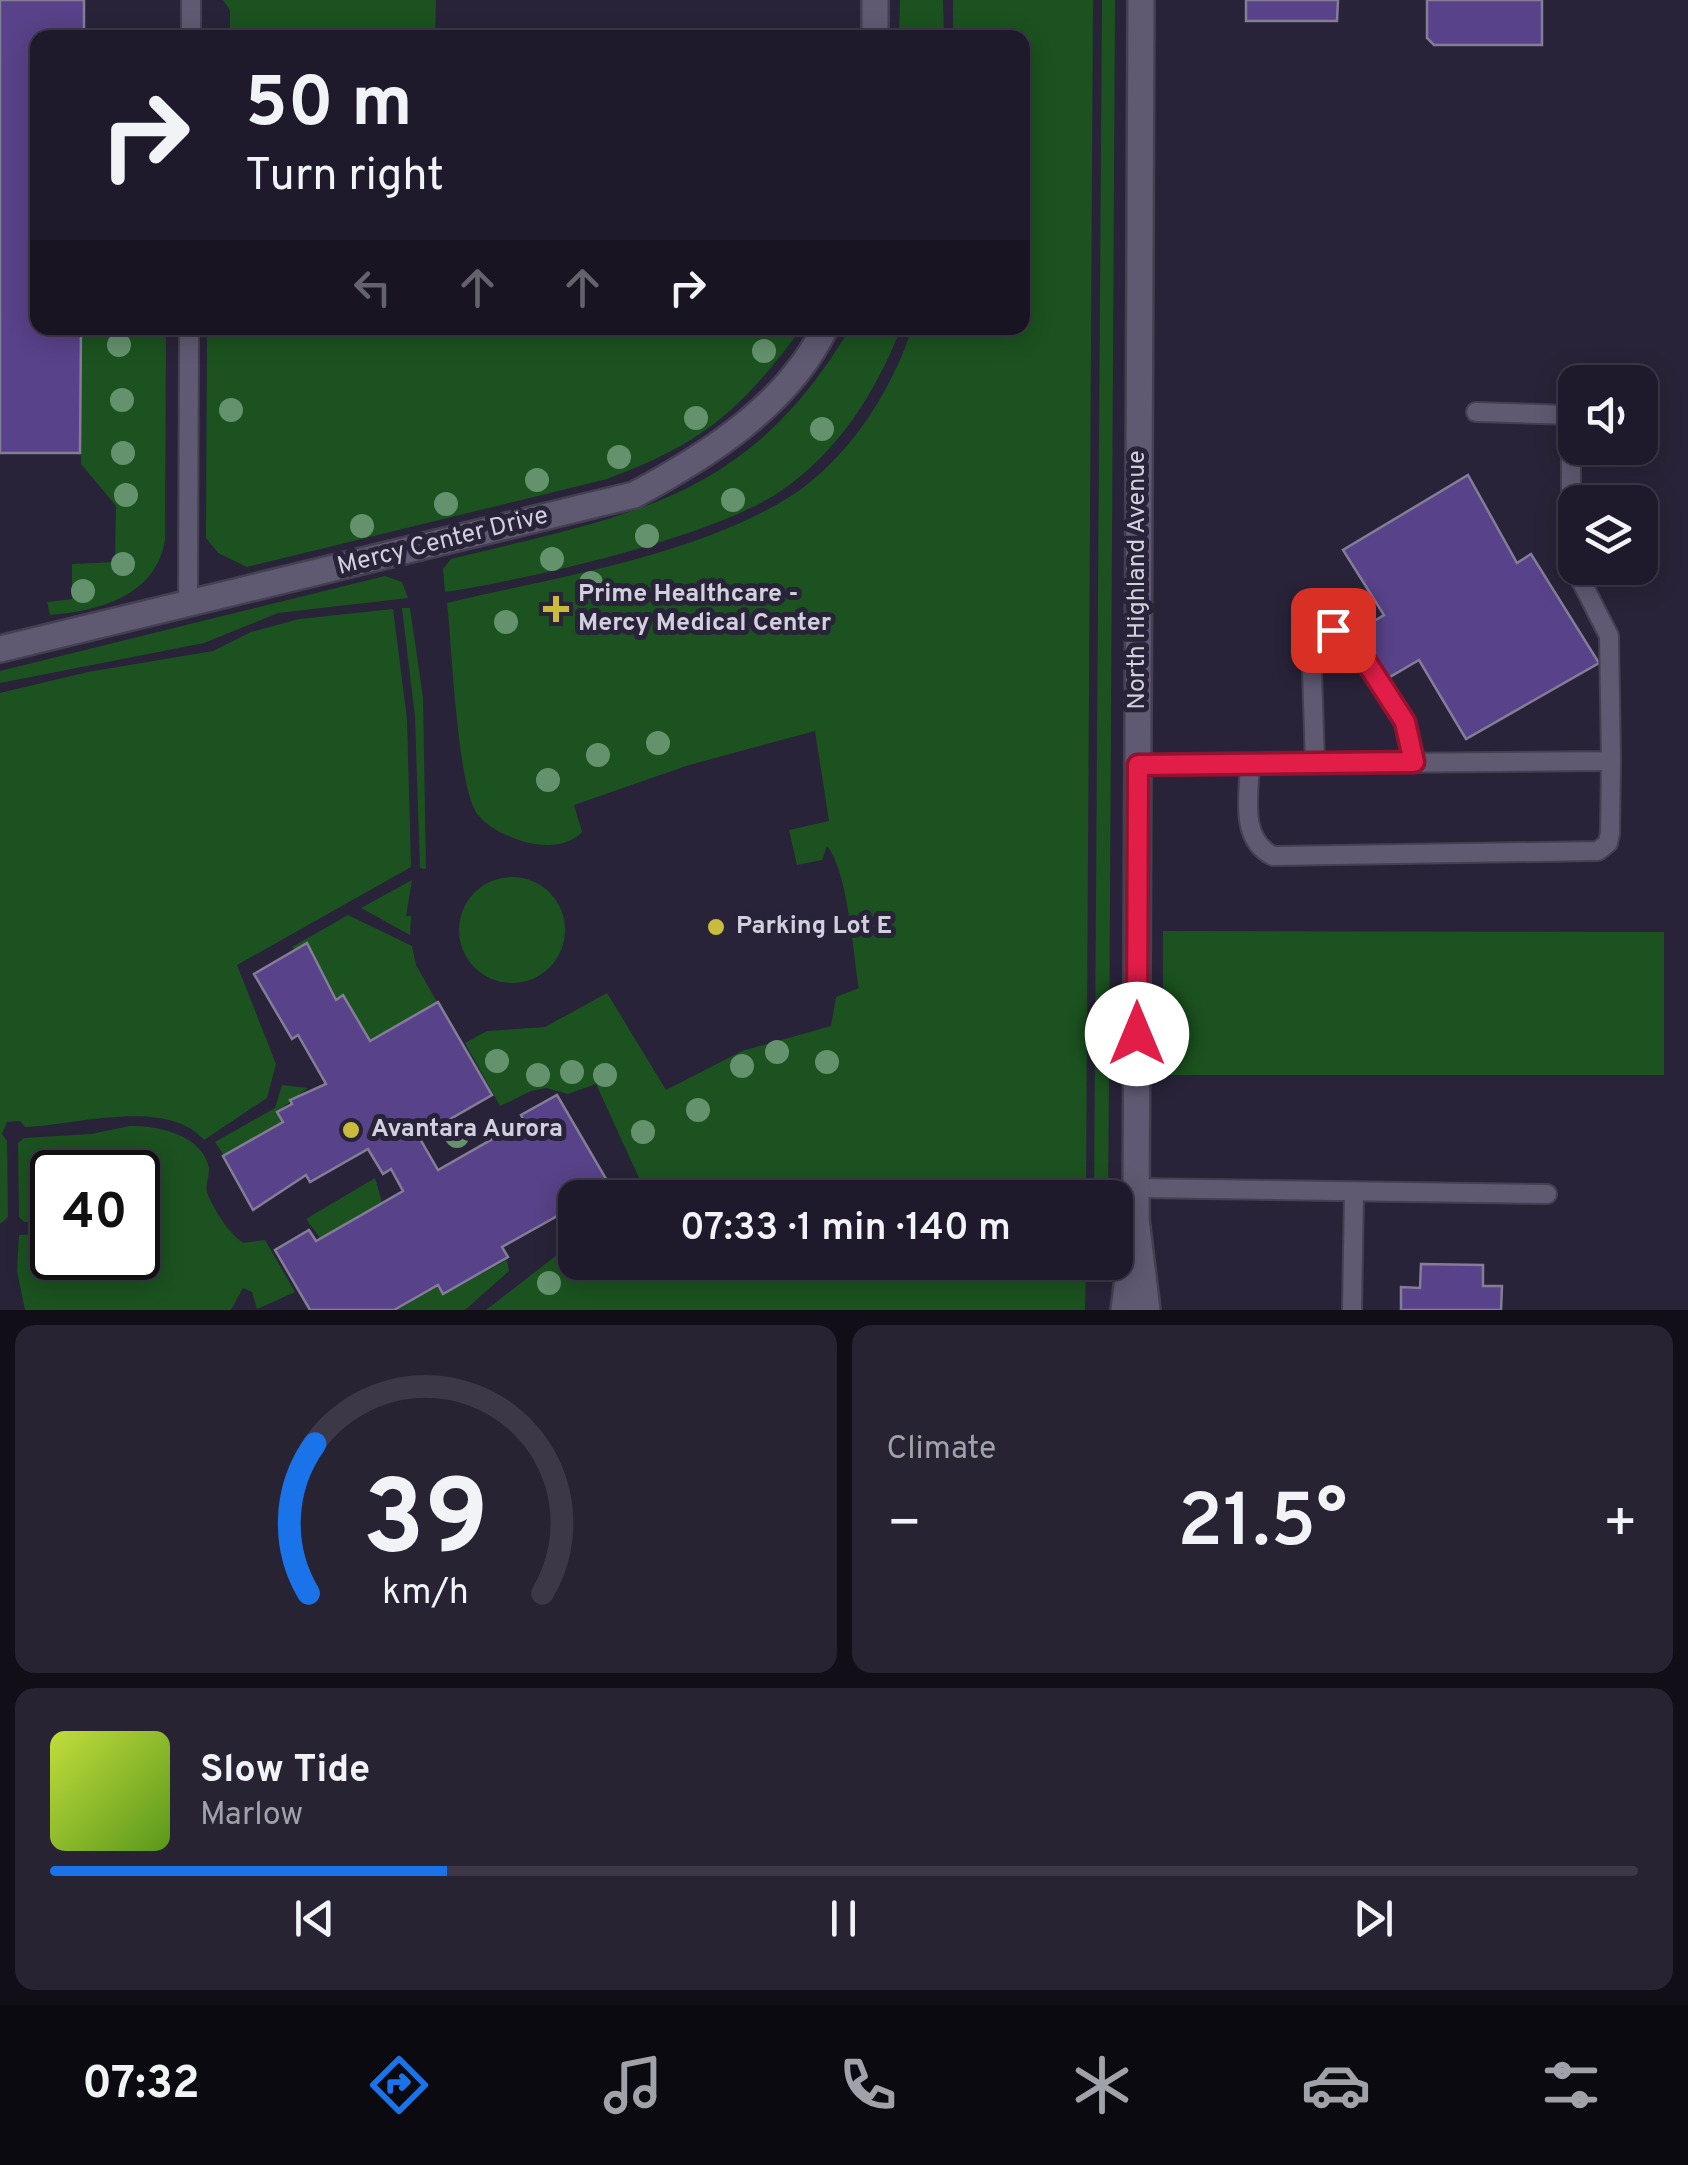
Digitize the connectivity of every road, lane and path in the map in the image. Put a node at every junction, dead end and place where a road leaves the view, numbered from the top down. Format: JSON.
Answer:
{"nodes":[{"id":1,"x":191,"y":0,"type":"edge"},
{"id":2,"x":875,"y":0,"type":"edge"},
{"id":3,"x":1141,"y":0,"type":"edge"},
{"id":4,"x":191,"y":30,"type":"edge"},
{"id":5,"x":875,"y":30,"type":"edge"},
{"id":6,"x":189,"y":335,"type":"edge"},
{"id":7,"x":822,"y":335,"type":"edge"},
{"id":8,"x":1476,"y":412,"type":"dead end"},
{"id":9,"x":188,"y":604,"type":"junction"},
{"id":10,"x":0,"y":649,"type":"edge"},
{"id":11,"x":1611,"y":761,"type":"junction"},
{"id":12,"x":1414,"y":762,"type":"junction"},
{"id":13,"x":1250,"y":763,"type":"junction"},
{"id":14,"x":1316,"y":763,"type":"junction"},
{"id":15,"x":1138,"y":765,"type":"junction"},
{"id":16,"x":1136,"y":1188,"type":"junction"},
{"id":17,"x":1354,"y":1194,"type":"junction"},
{"id":18,"x":1547,"y":1194,"type":"dead end"},
{"id":19,"x":1136,"y":1219,"type":"junction"},
{"id":20,"x":1124,"y":1310,"type":"edge"},
{"id":21,"x":1147,"y":1310,"type":"edge"},
{"id":22,"x":1352,"y":1310,"type":"edge"}],
"edges":[{"from":1,"to":4,"type":"lane"},
{"from":2,"to":5,"type":"street"},
{"from":3,"to":15,"type":"street","name":"North Highland Avenue"},
{"from":6,"to":9,"type":"lane"},
{"from":7,"to":9,"type":"street","name":"Mercy Center Drive"},
{"from":8,"to":11,"type":"lane"},
{"from":9,"to":10,"type":"street","name":"Mercy Center Drive"},
{"from":11,"to":12,"type":"lane"},
{"from":11,"to":13,"type":"lane"},
{"from":12,"to":14,"type":"lane"},
{"from":12,"to":14,"type":"lane"},
{"from":13,"to":14,"type":"lane"},
{"from":13,"to":15,"type":"lane"},
{"from":15,"to":16,"type":"street","name":"North Highland Avenue"},
{"from":16,"to":17,"type":"lane"},
{"from":16,"to":19,"type":"street","name":"North Highland Avenue"},
{"from":17,"to":18,"type":"lane"},
{"from":17,"to":22,"type":"lane"},
{"from":19,"to":20,"type":"street","name":"North Highland Avenue"},
{"from":19,"to":21,"type":"street","name":"North Highland Avenue"}]}
